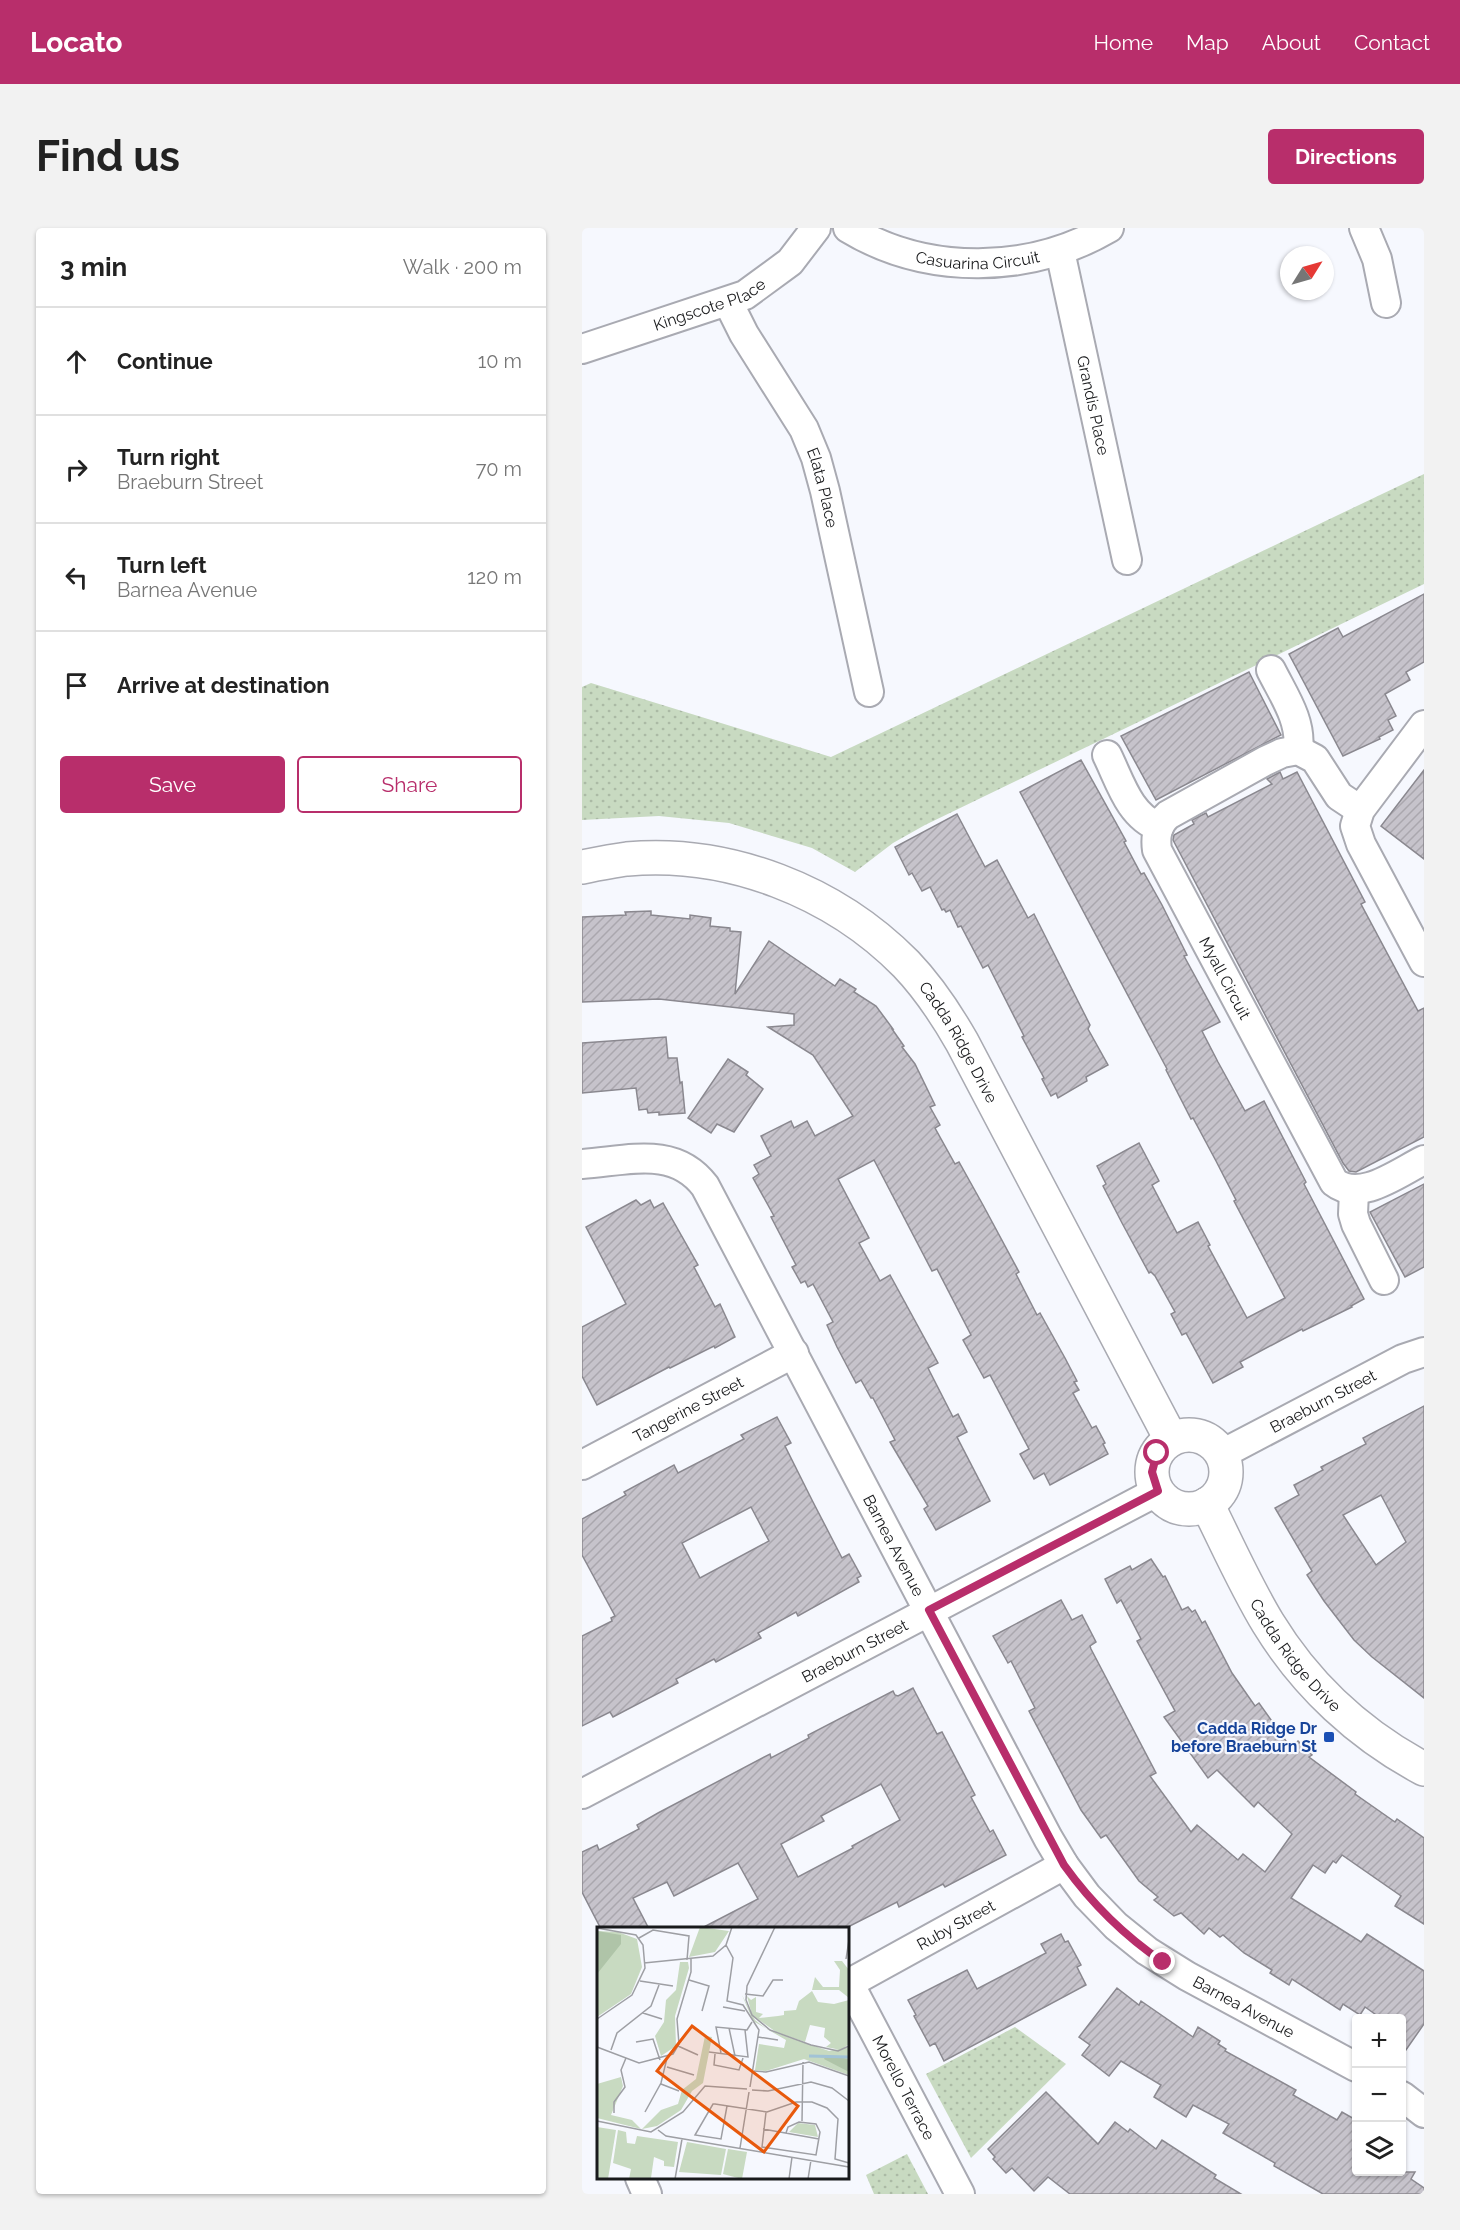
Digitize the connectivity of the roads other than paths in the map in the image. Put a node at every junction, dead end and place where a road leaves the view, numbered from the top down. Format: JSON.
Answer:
{"nodes":[{"id":1,"x":816,"y":228,"type":"edge"},
{"id":2,"x":848,"y":228,"type":"edge"},
{"id":3,"x":1109,"y":228,"type":"edge"},
{"id":4,"x":1364,"y":228,"type":"edge"},
{"id":5,"x":1060,"y":251,"type":"junction"},
{"id":6,"x":728,"y":302,"type":"junction"},
{"id":7,"x":1386,"y":303,"type":"dead end"},
{"id":8,"x":582,"y":349,"type":"edge"},
{"id":9,"x":1127,"y":560,"type":"dead end"},
{"id":10,"x":1271,"y":670,"type":"dead end"},
{"id":11,"x":869,"y":692,"type":"dead end"},
{"id":12,"x":1424,"y":725,"type":"edge"},
{"id":13,"x":1294,"y":751,"type":"junction"},
{"id":14,"x":1107,"y":755,"type":"dead end"},
{"id":15,"x":1360,"y":810,"type":"junction"},
{"id":16,"x":1158,"y":827,"type":"junction"},
{"id":17,"x":582,"y":867,"type":"edge"},
{"id":18,"x":1424,"y":962,"type":"edge"},
{"id":19,"x":1424,"y":1160,"type":"edge"},
{"id":20,"x":582,"y":1164,"type":"edge"},
{"id":21,"x":1354,"y":1191,"type":"junction"},
{"id":22,"x":1384,"y":1280,"type":"dead end"},
{"id":23,"x":1424,"y":1352,"type":"edge"},
{"id":24,"x":794,"y":1353,"type":"junction"},
{"id":25,"x":1171,"y":1439,"type":"junction"},
{"id":26,"x":1222,"y":1454,"type":"junction"},
{"id":27,"x":582,"y":1465,"type":"edge"},
{"id":28,"x":1158,"y":1491,"type":"junction"},
{"id":29,"x":1207,"y":1504,"type":"junction"},
{"id":30,"x":929,"y":1610,"type":"junction"},
{"id":31,"x":1424,"y":1769,"type":"edge"},
{"id":32,"x":582,"y":1794,"type":"edge"},
{"id":33,"x":1064,"y":1865,"type":"junction"},
{"id":34,"x":849,"y":1982,"type":"edge"},
{"id":35,"x":849,"y":1985,"type":"edge"},
{"id":36,"x":1352,"y":2065,"type":"edge"},
{"id":37,"x":1406,"y":2100,"type":"edge"},
{"id":38,"x":1424,"y":2113,"type":"edge"},
{"id":39,"x":640,"y":2179,"type":"edge"},
{"id":40,"x":647,"y":2194,"type":"edge"},
{"id":41,"x":960,"y":2194,"type":"edge"}],
"edges":[{"from":1,"to":6,"type":"street","name":"Kingscote Place"},
{"from":2,"to":5,"type":"street","name":"Casuarina Circuit"},
{"from":3,"to":5,"type":"street","name":"Casuarina Circuit"},
{"from":4,"to":7,"type":"street"},
{"from":5,"to":9,"type":"street","name":"Grandis Place"},
{"from":6,"to":8,"type":"street","name":"Kingscote Place"},
{"from":6,"to":11,"type":"street","name":"Elata Place"},
{"from":10,"to":13,"type":"street"},
{"from":12,"to":15,"type":"street"},
{"from":13,"to":15,"type":"street"},
{"from":13,"to":16,"type":"street"},
{"from":14,"to":16,"type":"street"},
{"from":15,"to":18,"type":"street"},
{"from":16,"to":21,"type":"street","name":"Myall Circuit"},
{"from":17,"to":25,"type":"street","name":"Cadda Ridge Drive"},
{"from":19,"to":21,"type":"street"},
{"from":20,"to":24,"type":"street","name":"Barnea Avenue"},
{"from":21,"to":22,"type":"street"},
{"from":23,"to":26,"type":"street","name":"Braeburn Street"},
{"from":24,"to":27,"type":"street","name":"Tangerine Street"},
{"from":24,"to":30,"type":"street","name":"Barnea Avenue"},
{"from":25,"to":26,"type":"street"},
{"from":25,"to":28,"type":"street"},
{"from":26,"to":29,"type":"street"},
{"from":28,"to":29,"type":"street"},
{"from":28,"to":30,"type":"street","name":"Braeburn Street"},
{"from":29,"to":31,"type":"street","name":"Cadda Ridge Drive"},
{"from":30,"to":32,"type":"street","name":"Braeburn Street"},
{"from":30,"to":33,"type":"street","name":"Barnea Avenue"},
{"from":33,"to":34,"type":"street","name":"Ruby Street"},
{"from":33,"to":36,"type":"street","name":"Barnea Avenue"},
{"from":35,"to":41,"type":"street","name":"Morello Terrace"},
{"from":37,"to":38,"type":"street"},
{"from":39,"to":40,"type":"street"}]}
